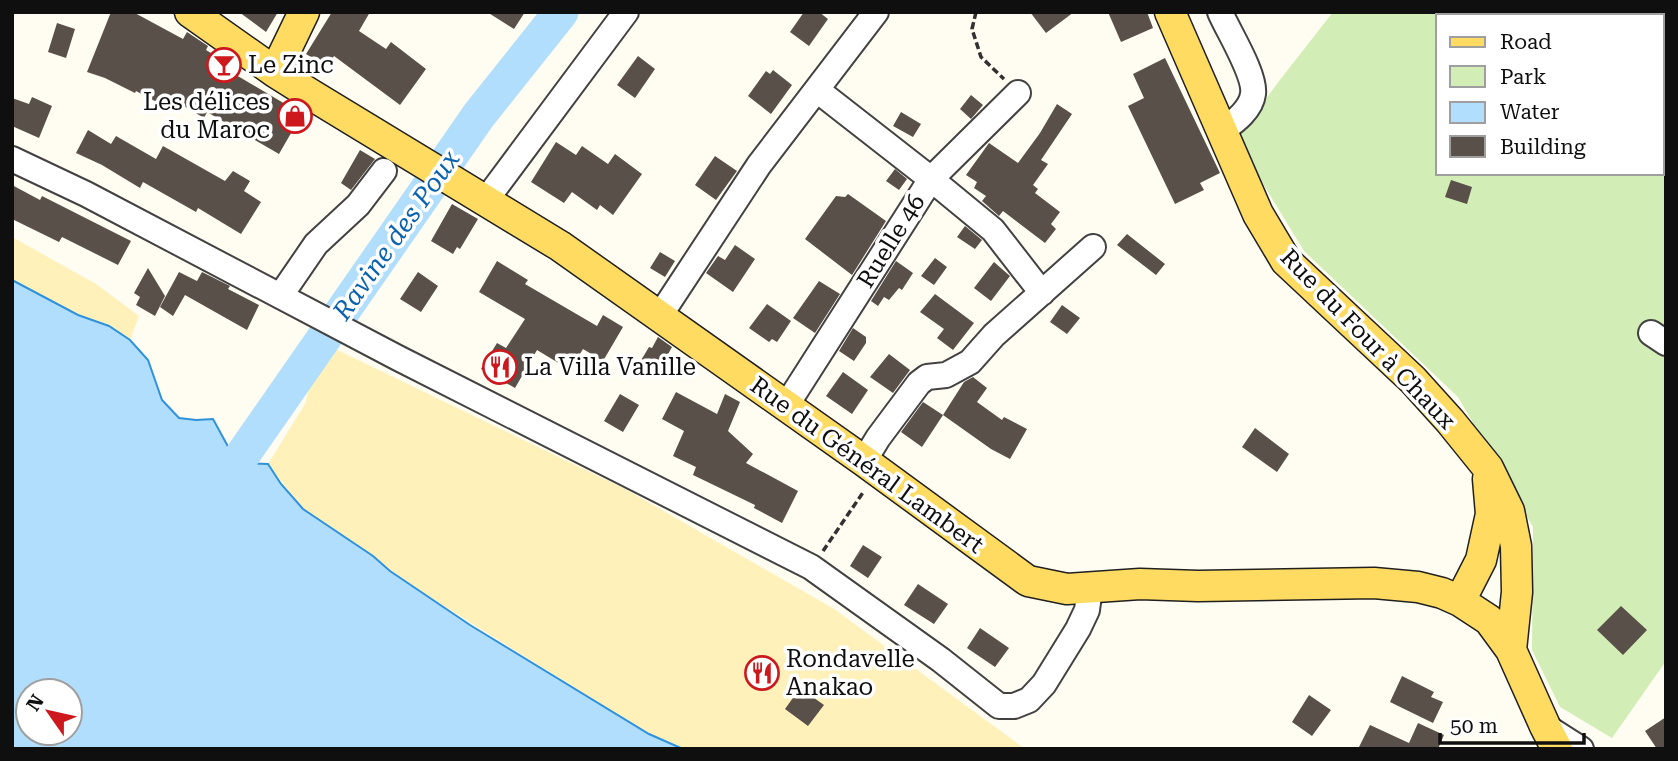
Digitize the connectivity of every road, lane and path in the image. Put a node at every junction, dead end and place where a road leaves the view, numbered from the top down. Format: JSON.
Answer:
{"nodes":[{"id":1,"x":190,"y":12,"type":"edge"},
{"id":2,"x":304,"y":12,"type":"edge"},
{"id":3,"x":626,"y":12,"type":"edge"},
{"id":4,"x":876,"y":12,"type":"edge"},
{"id":5,"x":975,"y":12,"type":"edge"},
{"id":6,"x":1170,"y":12,"type":"edge"},
{"id":7,"x":1220,"y":12,"type":"edge"},
{"id":8,"x":275,"y":72,"type":"junction"},
{"id":9,"x":817,"y":90,"type":"junction"},
{"id":10,"x":1018,"y":93,"type":"joint"},
{"id":11,"x":1222,"y":131,"type":"junction"},
{"id":12,"x":12,"y":159,"type":"edge"},
{"id":13,"x":384,"y":172,"type":"dead end"},
{"id":14,"x":931,"y":179,"type":"junction"},
{"id":15,"x":486,"y":200,"type":"junction"},
{"id":16,"x":1093,"y":247,"type":"dead end"},
{"id":17,"x":1042,"y":293,"type":"junction"},
{"id":18,"x":288,"y":299,"type":"junction"},
{"id":19,"x":659,"y":317,"type":"junction"},
{"id":20,"x":786,"y":406,"type":"junction"},
{"id":21,"x":870,"y":466,"type":"junction"},
{"id":22,"x":1488,"y":468,"type":"junction"},
{"id":23,"x":811,"y":567,"type":"junction"},
{"id":24,"x":1090,"y":587,"type":"junction"},
{"id":25,"x":1460,"y":601,"type":"junction"},
{"id":26,"x":1511,"y":650,"type":"junction"},
{"id":27,"x":1549,"y":741,"type":"edge"},
{"id":28,"x":1581,"y":749,"type":"edge"}],
"edges":[{"from":1,"to":8,"type":"main road","name":"Rue du Général Lambert"},
{"from":2,"to":8,"type":"main road"},
{"from":3,"to":15,"type":"street"},
{"from":4,"to":9,"type":"street"},
{"from":5,"to":10,"type":"path"},
{"from":6,"to":11,"type":"main road","name":"Rue du Four à Chaux"},
{"from":7,"to":11,"type":"street"},
{"from":8,"to":15,"type":"main road","name":"Rue du Général Lambert"},
{"from":9,"to":14,"type":"street"},
{"from":9,"to":19,"type":"street"},
{"from":10,"to":14,"type":"street","name":"Ruelle 46"},
{"from":11,"to":22,"type":"main road","name":"Rue du Four à Chaux"},
{"from":12,"to":18,"type":"street"},
{"from":13,"to":18,"type":"street"},
{"from":14,"to":17,"type":"street"},
{"from":14,"to":20,"type":"street","name":"Ruelle 46"},
{"from":15,"to":19,"type":"main road","name":"Rue du Général Lambert"},
{"from":16,"to":17,"type":"street"},
{"from":17,"to":21,"type":"street"},
{"from":18,"to":23,"type":"street"},
{"from":19,"to":20,"type":"main road","name":"Rue du Général Lambert"},
{"from":20,"to":21,"type":"main road","name":"Rue du Général Lambert"},
{"from":21,"to":23,"type":"path"},
{"from":21,"to":24,"type":"main road","name":"Rue du Général Lambert"},
{"from":22,"to":25,"type":"main road"},
{"from":22,"to":26,"type":"main road","name":"Rue du Four à Chaux"},
{"from":23,"to":24,"type":"street"},
{"from":24,"to":25,"type":"main road","name":"Rue du Général Lambert"},
{"from":25,"to":26,"type":"main road","name":"Rue du Général Lambert"},
{"from":26,"to":27,"type":"main road","name":"Rue du Général Lambert"},
{"from":27,"to":28,"type":"street"}]}
